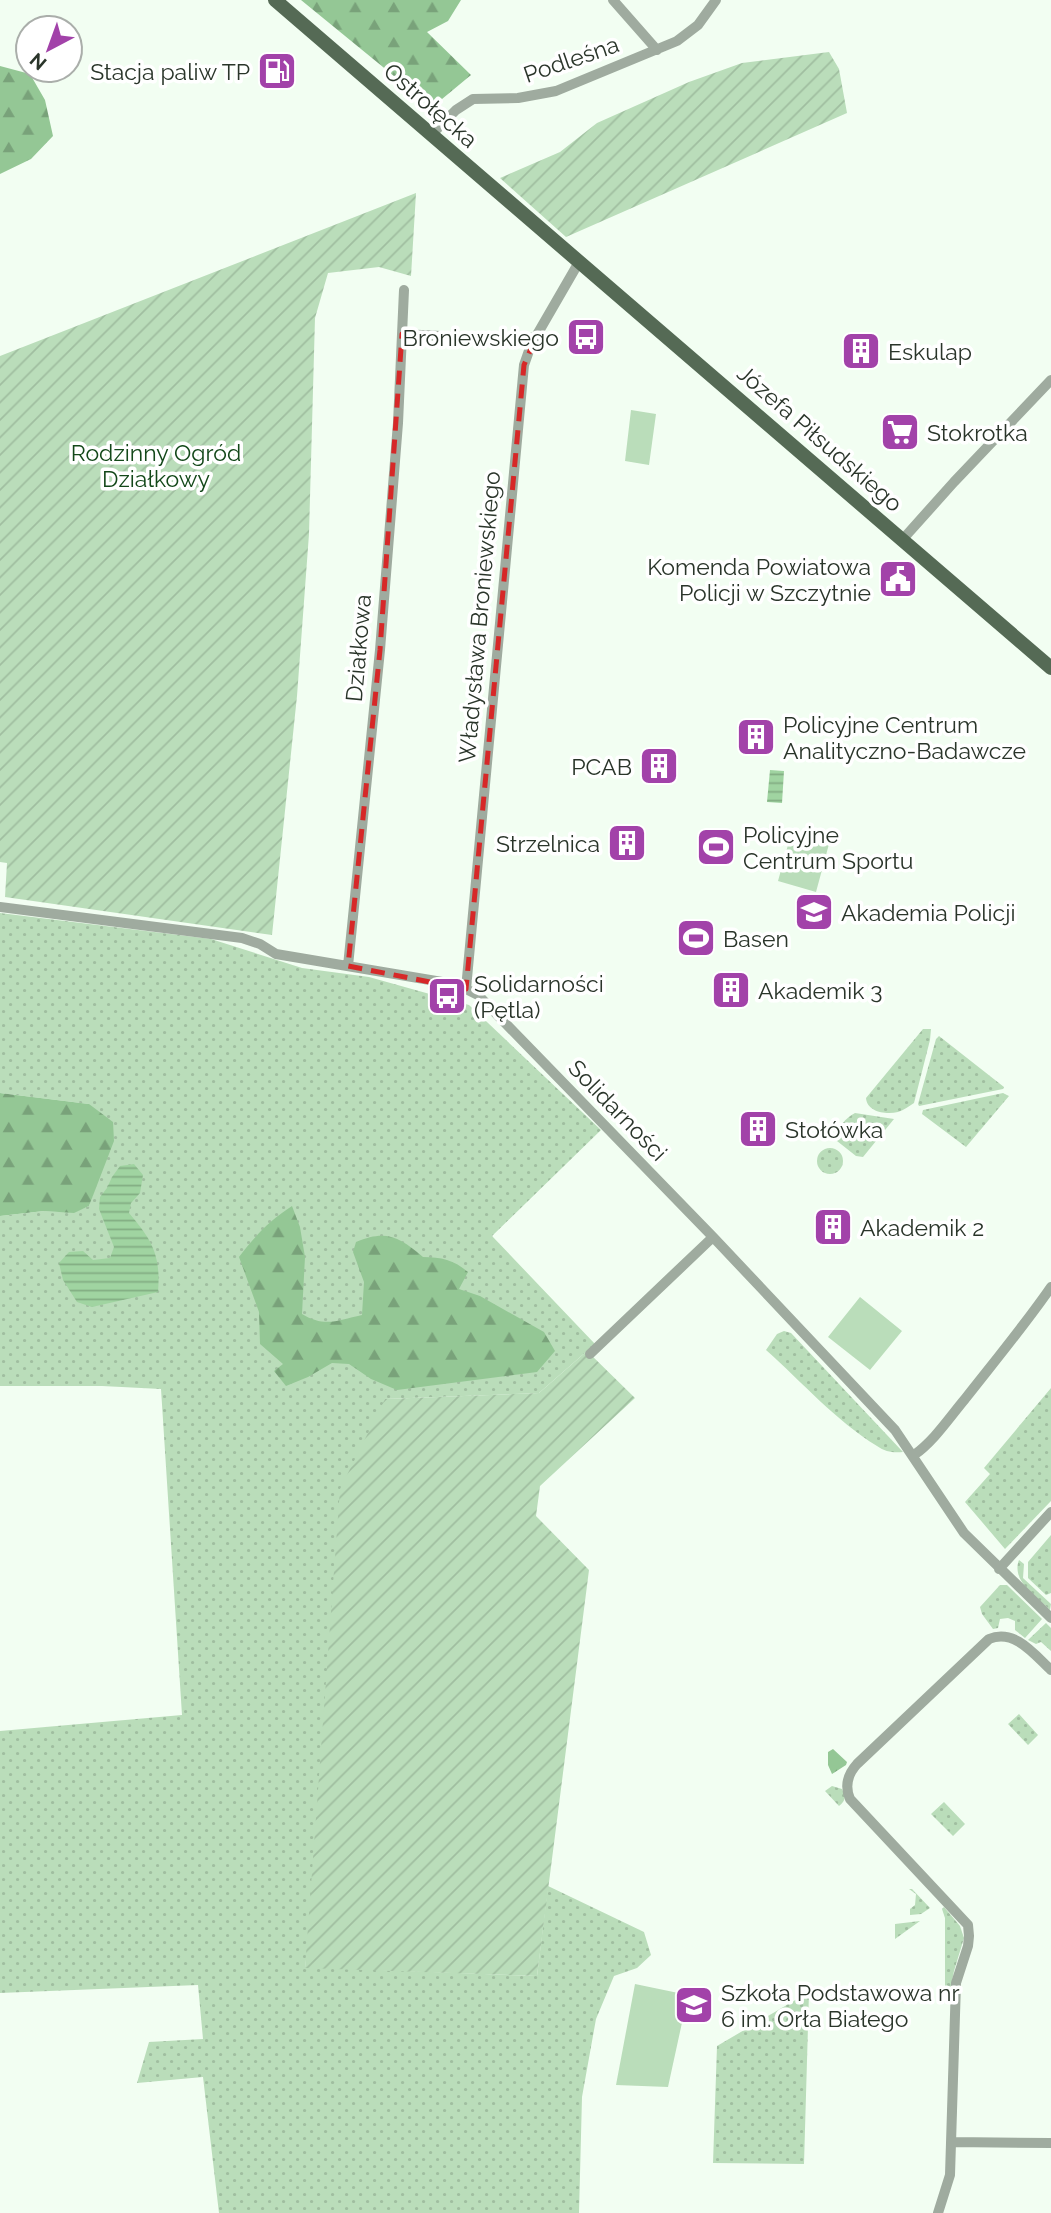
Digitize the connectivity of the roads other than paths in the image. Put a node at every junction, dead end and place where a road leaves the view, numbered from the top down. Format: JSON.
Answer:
{"nodes":[{"id":1,"x":275,"y":0,"type":"edge"},
{"id":2,"x":613,"y":0,"type":"edge"},
{"id":3,"x":716,"y":0,"type":"edge"},
{"id":4,"x":657,"y":50,"type":"junction"},
{"id":5,"x":431,"y":135,"type":"junction"},
{"id":6,"x":557,"y":244,"type":"joint"},
{"id":7,"x":579,"y":262,"type":"junction"},
{"id":8,"x":404,"y":290,"type":"dead end"},
{"id":9,"x":401,"y":334,"type":"junction"},
{"id":10,"x":536,"y":337,"type":"junction"},
{"id":11,"x":1051,"y":380,"type":"edge"},
{"id":12,"x":903,"y":539,"type":"junction"},
{"id":13,"x":1050,"y":666,"type":"edge"},
{"id":14,"x":0,"y":908,"type":"edge"},
{"id":15,"x":348,"y":966,"type":"junction"},
{"id":16,"x":466,"y":989,"type":"junction"},
{"id":17,"x":713,"y":1237,"type":"junction"},
{"id":18,"x":1051,"y":1287,"type":"edge"},
{"id":19,"x":590,"y":1354,"type":"dead end"},
{"id":20,"x":914,"y":1455,"type":"junction"},
{"id":21,"x":1051,"y":1512,"type":"edge"},
{"id":22,"x":999,"y":1569,"type":"junction"},
{"id":23,"x":1051,"y":1618,"type":"edge"},
{"id":24,"x":1051,"y":1670,"type":"edge"},
{"id":25,"x":952,"y":2142,"type":"junction"},
{"id":26,"x":1051,"y":2143,"type":"edge"},
{"id":27,"x":938,"y":2213,"type":"edge"}],
"edges":[{"from":1,"to":5,"type":"main road","name":"Ostrołęcka"},
{"from":2,"to":4,"type":"street"},
{"from":3,"to":4,"type":"street","name":"Podleśna"},
{"from":4,"to":5,"type":"street","name":"Podleśna"},
{"from":5,"to":6,"type":"main road","name":"Ostrołęcka"},
{"from":6,"to":7,"type":"main road","name":"Józefa Piłsudskiego"},
{"from":7,"to":10,"type":"street","name":"Władysława Broniewskiego"},
{"from":7,"to":12,"type":"main road","name":"Józefa Piłsudskiego"},
{"from":8,"to":9,"type":"street","name":"Działkowa"},
{"from":9,"to":10,"type":"street"},
{"from":9,"to":15,"type":"street","name":"Działkowa"},
{"from":10,"to":16,"type":"street","name":"Władysława Broniewskiego"},
{"from":11,"to":12,"type":"street"},
{"from":12,"to":13,"type":"main road","name":"Józefa Piłsudskiego"},
{"from":14,"to":15,"type":"street","name":"Solidarności"},
{"from":15,"to":16,"type":"street","name":"Solidarności"},
{"from":16,"to":17,"type":"street","name":"Solidarności"},
{"from":17,"to":19,"type":"street"},
{"from":17,"to":20,"type":"street","name":"Solidarności"},
{"from":18,"to":20,"type":"street"},
{"from":20,"to":22,"type":"street","name":"Solidarności"},
{"from":21,"to":22,"type":"street"},
{"from":22,"to":23,"type":"street","name":"Solidarności"},
{"from":24,"to":25,"type":"street"},
{"from":25,"to":26,"type":"street"},
{"from":25,"to":27,"type":"street"}]}
